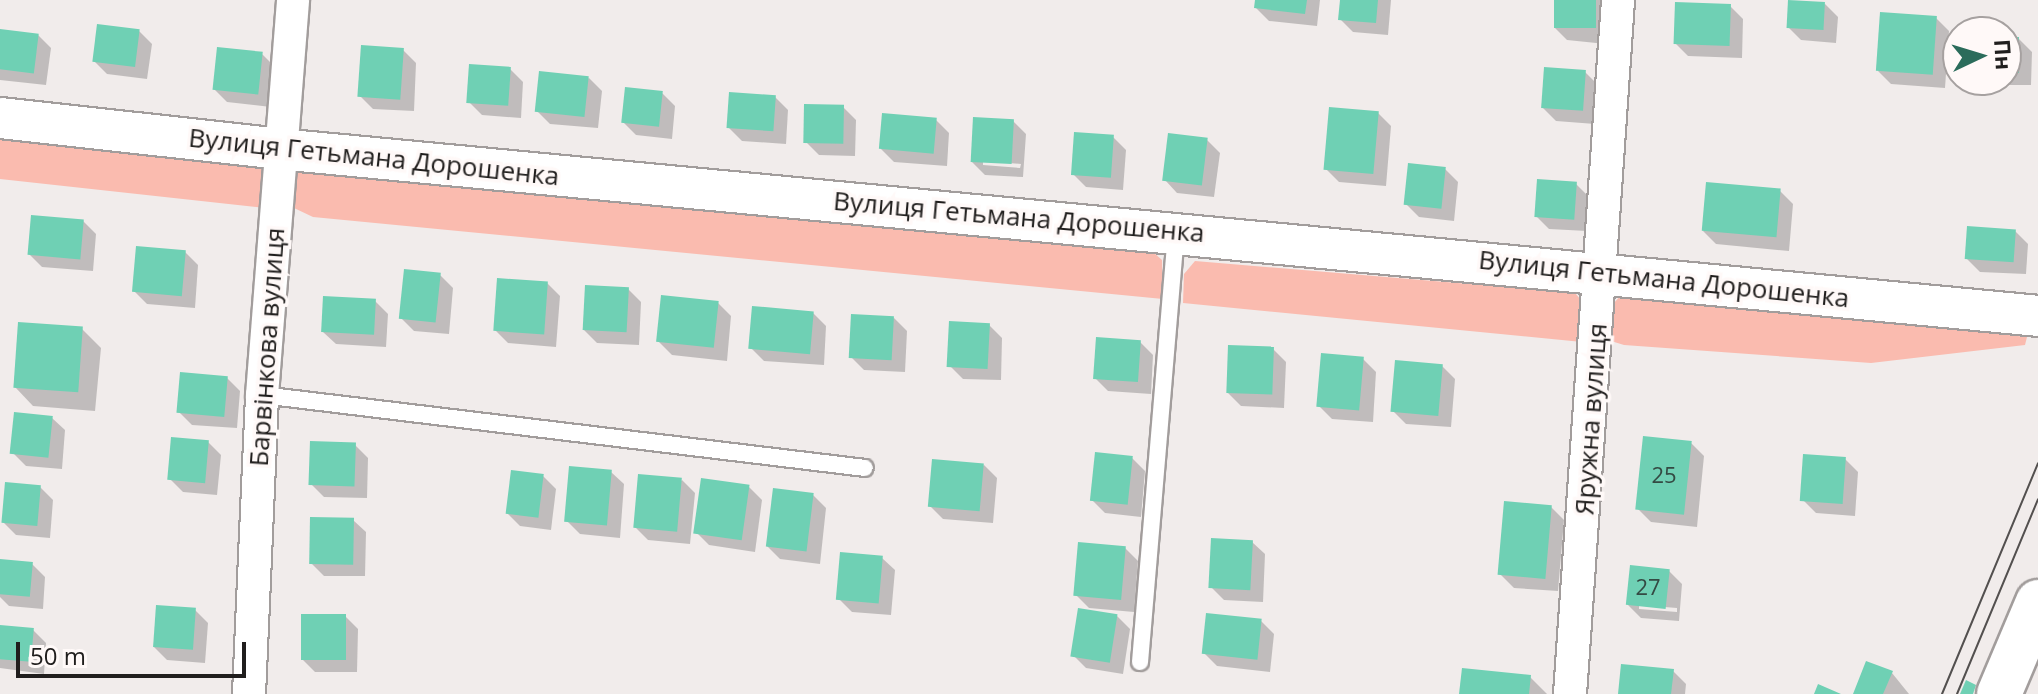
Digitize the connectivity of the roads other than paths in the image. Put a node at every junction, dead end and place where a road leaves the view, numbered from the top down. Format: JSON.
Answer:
{"nodes":[{"id":1,"x":293,"y":0,"type":"edge"},
{"id":2,"x":1618,"y":0,"type":"edge"},
{"id":3,"x":0,"y":118,"type":"edge"},
{"id":4,"x":279,"y":149,"type":"junction"},
{"id":5,"x":1176,"y":231,"type":"junction"},
{"id":6,"x":1602,"y":273,"type":"junction"},
{"id":7,"x":2038,"y":316,"type":"edge"},
{"id":8,"x":262,"y":395,"type":"junction"},
{"id":9,"x":865,"y":468,"type":"dead end"},
{"id":10,"x":2038,"y":602,"type":"edge"},
{"id":11,"x":1140,"y":662,"type":"dead end"},
{"id":12,"x":249,"y":694,"type":"edge"},
{"id":13,"x":1570,"y":694,"type":"edge"},
{"id":14,"x":1999,"y":694,"type":"edge"}],
"edges":[{"from":1,"to":4,"type":"street","name":"Барвінкова вулиця"},
{"from":2,"to":6,"type":"street","name":"Яружна вулиця"},
{"from":3,"to":4,"type":"street","name":"Вулиця Гетьмана Дорошенка"},
{"from":4,"to":5,"type":"street","name":"Вулиця Гетьмана Дорошенка"},
{"from":4,"to":8,"type":"street","name":"Барвінкова вулиця"},
{"from":5,"to":6,"type":"street","name":"Вулиця Гетьмана Дорошенка"},
{"from":5,"to":11,"type":"lane"},
{"from":6,"to":7,"type":"street","name":"Вулиця Гетьмана Дорошенка"},
{"from":6,"to":13,"type":"street","name":"Яружна вулиця"},
{"from":8,"to":9,"type":"lane"},
{"from":8,"to":12,"type":"street","name":"Барвінкова вулиця"},
{"from":10,"to":14,"type":"main road"}]}
